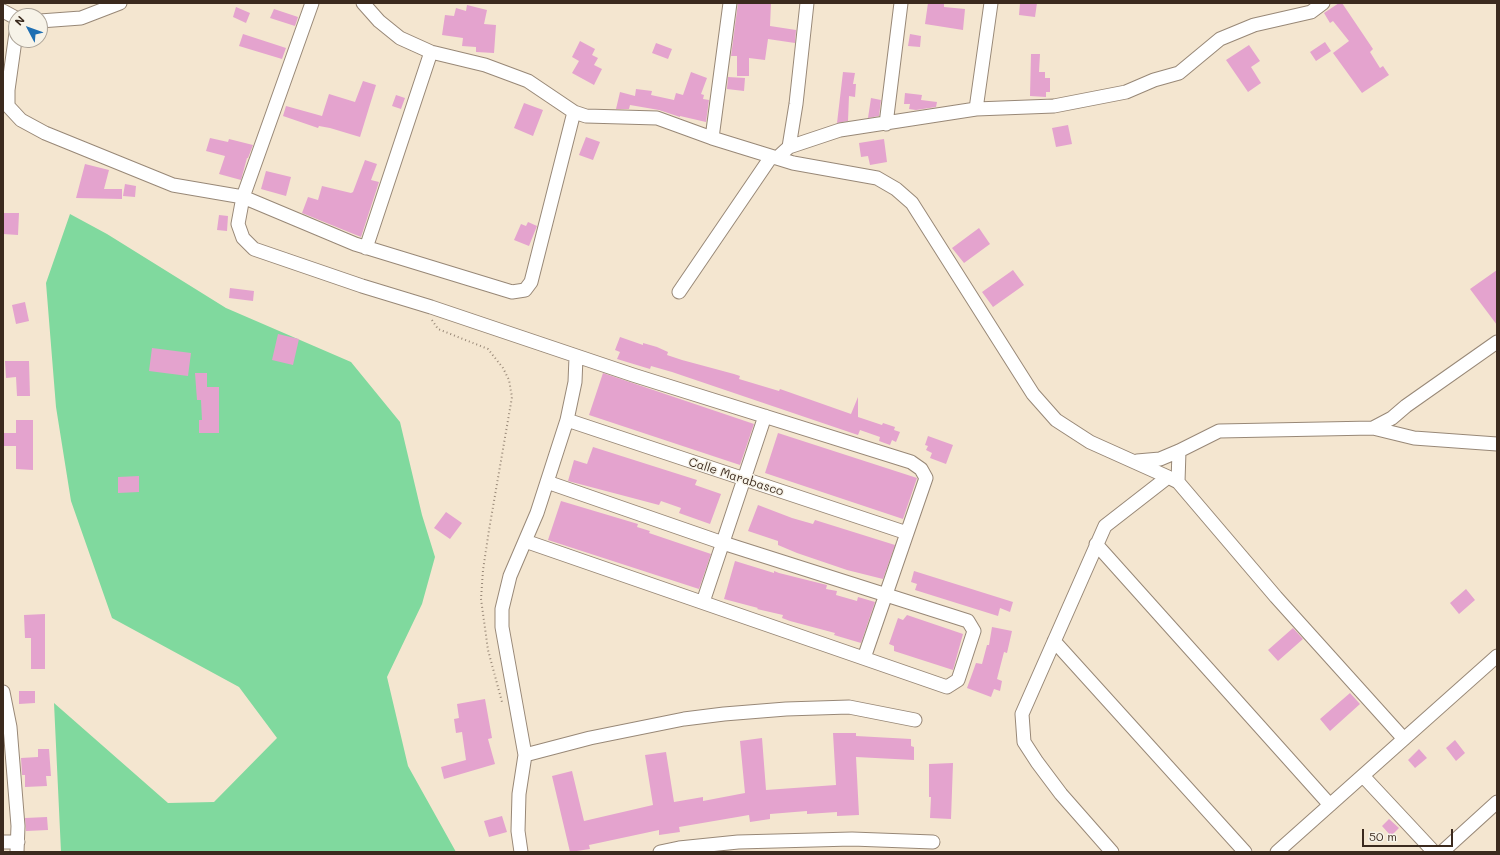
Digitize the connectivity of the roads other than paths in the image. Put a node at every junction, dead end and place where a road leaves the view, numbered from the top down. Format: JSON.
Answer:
{"nodes":[{"id":1,"x":120,"y":3,"type":"edge"},
{"id":2,"x":312,"y":3,"type":"edge"},
{"id":3,"x":363,"y":3,"type":"edge"},
{"id":4,"x":730,"y":3,"type":"edge"},
{"id":5,"x":807,"y":3,"type":"edge"},
{"id":6,"x":901,"y":3,"type":"edge"},
{"id":7,"x":991,"y":3,"type":"edge"},
{"id":8,"x":1323,"y":3,"type":"edge"},
{"id":9,"x":48,"y":20,"type":"edge"},
{"id":10,"x":14,"y":48,"type":"edge"},
{"id":11,"x":431,"y":52,"type":"junction"},
{"id":12,"x":976,"y":109,"type":"junction"},
{"id":13,"x":574,"y":112,"type":"junction"},
{"id":14,"x":886,"y":124,"type":"junction"},
{"id":15,"x":712,"y":138,"type":"junction"},
{"id":16,"x":789,"y":147,"type":"junction"},
{"id":17,"x":774,"y":157,"type":"junction"},
{"id":18,"x":243,"y":197,"type":"junction"},
{"id":19,"x":366,"y":248,"type":"junction"},
{"id":20,"x":679,"y":292,"type":"dead end"},
{"id":21,"x":1497,"y":342,"type":"edge"},
{"id":22,"x":576,"y":357,"type":"junction"},
{"id":23,"x":765,"y":416,"type":"junction"},
{"id":24,"x":567,"y":420,"type":"junction"},
{"id":25,"x":1373,"y":428,"type":"junction"},
{"id":26,"x":1497,"y":444,"type":"edge"},
{"id":27,"x":1179,"y":451,"type":"junction"},
{"id":28,"x":1135,"y":461,"type":"junction"},
{"id":29,"x":744,"y":480,"type":"junction"},
{"id":30,"x":1173,"y":480,"type":"junction"},
{"id":31,"x":547,"y":482,"type":"junction"},
{"id":32,"x":907,"y":533,"type":"junction"},
{"id":33,"x":524,"y":541,"type":"junction"},
{"id":34,"x":723,"y":543,"type":"junction"},
{"id":35,"x":1096,"y":544,"type":"junction"},
{"id":36,"x":886,"y":595,"type":"junction"},
{"id":37,"x":703,"y":602,"type":"junction"},
{"id":38,"x":1054,"y":640,"type":"junction"},
{"id":39,"x":1497,"y":656,"type":"edge"},
{"id":40,"x":864,"y":658,"type":"junction"},
{"id":41,"x":3,"y":692,"type":"edge"},
{"id":42,"x":915,"y":720,"type":"dead end"},
{"id":43,"x":1404,"y":739,"type":"junction"},
{"id":44,"x":525,"y":754,"type":"junction"},
{"id":45,"x":8,"y":759,"type":"edge"},
{"id":46,"x":1363,"y":776,"type":"junction"},
{"id":47,"x":1497,"y":802,"type":"edge"},
{"id":48,"x":1330,"y":805,"type":"junction"},
{"id":49,"x":3,"y":842,"type":"edge"},
{"id":50,"x":933,"y":842,"type":"dead end"},
{"id":51,"x":17,"y":847,"type":"edge"},
{"id":52,"x":739,"y":847,"type":"edge"},
{"id":53,"x":521,"y":852,"type":"edge"},
{"id":54,"x":660,"y":852,"type":"edge"},
{"id":55,"x":1112,"y":852,"type":"edge"},
{"id":56,"x":1245,"y":852,"type":"edge"},
{"id":57,"x":1277,"y":852,"type":"edge"},
{"id":58,"x":1434,"y":852,"type":"edge"},
{"id":59,"x":1442,"y":852,"type":"edge"}],
"edges":[{"from":1,"to":9,"type":"street"},
{"from":2,"to":18,"type":"street"},
{"from":3,"to":11,"type":"street"},
{"from":4,"to":15,"type":"street"},
{"from":5,"to":16,"type":"street"},
{"from":6,"to":14,"type":"street"},
{"from":7,"to":12,"type":"street"},
{"from":8,"to":12,"type":"street"},
{"from":10,"to":18,"type":"street"},
{"from":11,"to":13,"type":"street"},
{"from":11,"to":19,"type":"street"},
{"from":12,"to":14,"type":"street"},
{"from":13,"to":15,"type":"street"},
{"from":13,"to":19,"type":"street"},
{"from":14,"to":16,"type":"street"},
{"from":15,"to":17,"type":"street"},
{"from":16,"to":17,"type":"street"},
{"from":17,"to":20,"type":"street"},
{"from":17,"to":28,"type":"street"},
{"from":18,"to":19,"type":"street"},
{"from":18,"to":22,"type":"street"},
{"from":21,"to":25,"type":"street"},
{"from":22,"to":23,"type":"street"},
{"from":22,"to":24,"type":"street"},
{"from":23,"to":29,"type":"street"},
{"from":23,"to":32,"type":"street"},
{"from":24,"to":29,"type":"street","name":"Calle Marabasco"},
{"from":24,"to":31,"type":"street"},
{"from":25,"to":26,"type":"street"},
{"from":25,"to":27,"type":"street"},
{"from":27,"to":28,"type":"street"},
{"from":27,"to":30,"type":"street"},
{"from":28,"to":30,"type":"street"},
{"from":29,"to":32,"type":"street","name":"Calle Marabasco"},
{"from":29,"to":34,"type":"street"},
{"from":30,"to":35,"type":"street"},
{"from":30,"to":43,"type":"street"},
{"from":31,"to":33,"type":"street"},
{"from":31,"to":34,"type":"street"},
{"from":32,"to":36,"type":"street"},
{"from":33,"to":37,"type":"street"},
{"from":33,"to":44,"type":"street"},
{"from":34,"to":36,"type":"street"},
{"from":34,"to":37,"type":"street"},
{"from":35,"to":38,"type":"street"},
{"from":35,"to":48,"type":"street"},
{"from":36,"to":40,"type":"street"},
{"from":36,"to":40,"type":"street"},
{"from":37,"to":40,"type":"street"},
{"from":38,"to":55,"type":"street"},
{"from":38,"to":56,"type":"street"},
{"from":39,"to":43,"type":"street"},
{"from":41,"to":45,"type":"street"},
{"from":42,"to":44,"type":"street"},
{"from":43,"to":46,"type":"street"},
{"from":44,"to":53,"type":"street"},
{"from":45,"to":51,"type":"street"},
{"from":46,"to":48,"type":"street"},
{"from":46,"to":58,"type":"street"},
{"from":47,"to":59,"type":"street"},
{"from":48,"to":57,"type":"street"},
{"from":49,"to":51,"type":"street"},
{"from":50,"to":52,"type":"street"},
{"from":52,"to":54,"type":"street"}]}
